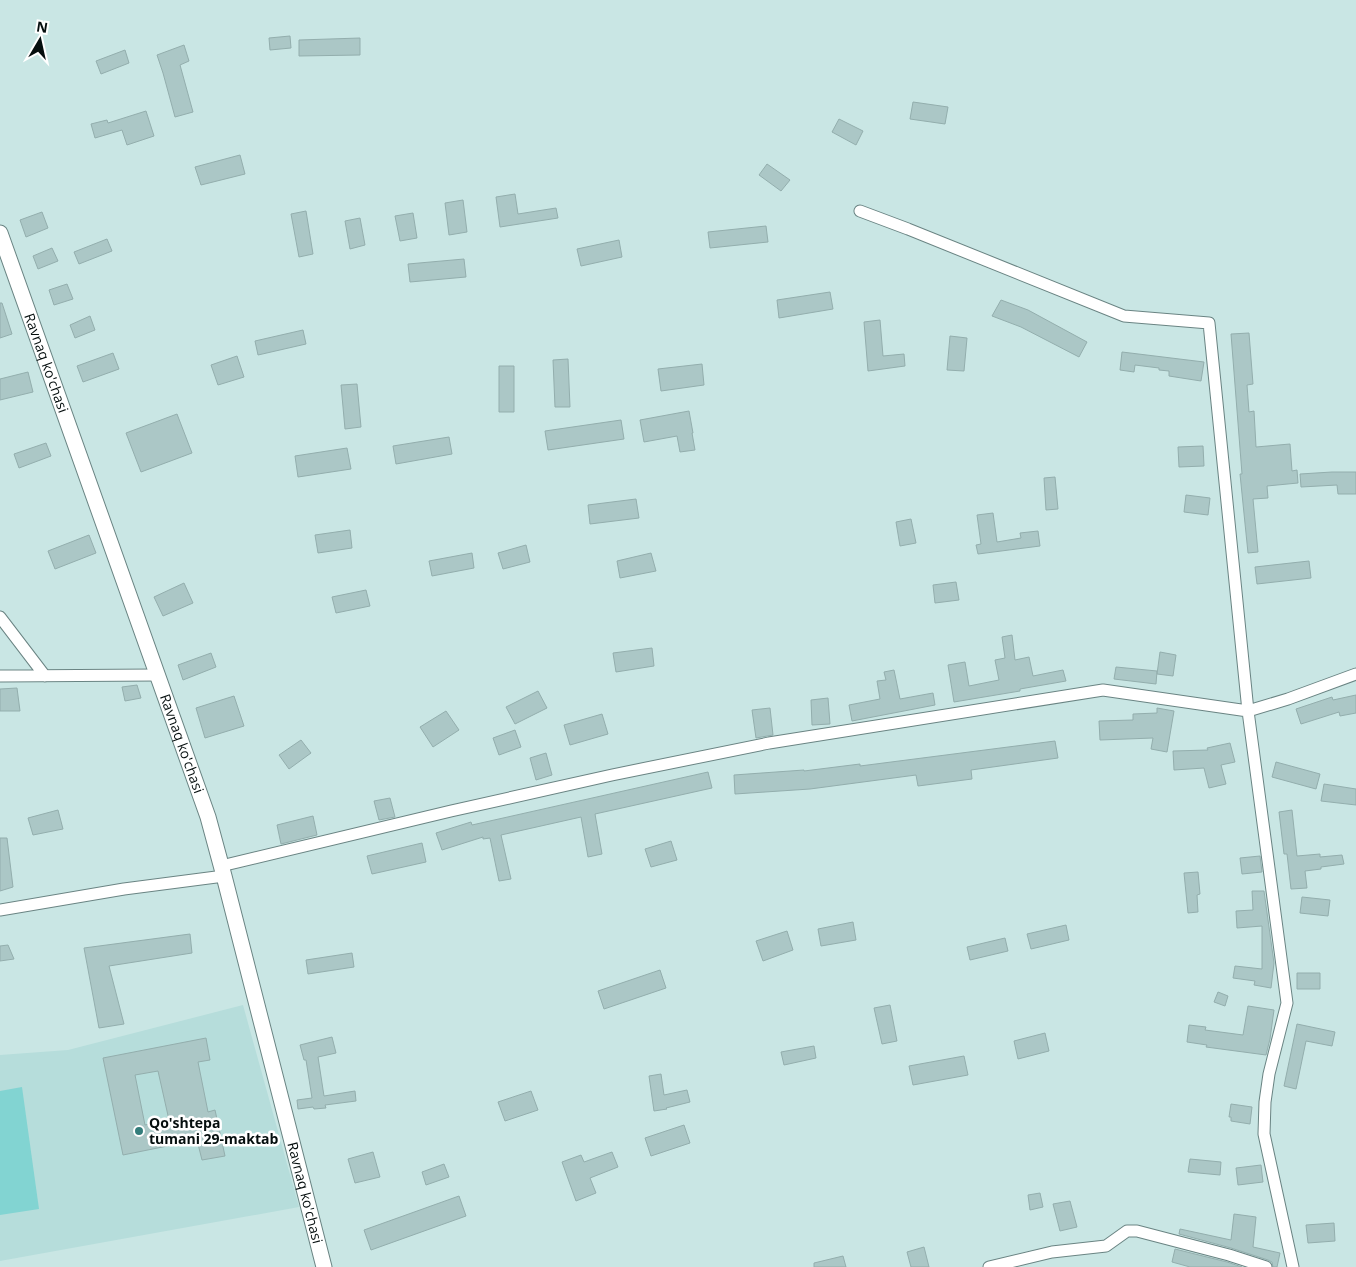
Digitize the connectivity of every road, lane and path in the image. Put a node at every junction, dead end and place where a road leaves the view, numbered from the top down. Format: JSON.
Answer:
{"nodes":[{"id":1,"x":860,"y":211,"type":"dead end"},
{"id":2,"x":0,"y":233,"type":"edge"},
{"id":3,"x":0,"y":618,"type":"edge"},
{"id":4,"x":1356,"y":674,"type":"edge"},
{"id":5,"x":157,"y":675,"type":"junction"},
{"id":6,"x":0,"y":676,"type":"edge"},
{"id":7,"x":45,"y":676,"type":"junction"},
{"id":8,"x":1248,"y":712,"type":"junction"},
{"id":9,"x":223,"y":871,"type":"junction"},
{"id":10,"x":0,"y":910,"type":"edge"},
{"id":11,"x":324,"y":1267,"type":"edge"},
{"id":12,"x":989,"y":1267,"type":"edge"},
{"id":13,"x":1266,"y":1267,"type":"edge"},
{"id":14,"x":1293,"y":1267,"type":"edge"}],
"edges":[{"from":1,"to":8,"type":"street"},
{"from":2,"to":5,"type":"street","name":"Ravnaq ko'chasi"},
{"from":3,"to":7,"type":"street"},
{"from":4,"to":8,"type":"street"},
{"from":5,"to":7,"type":"street"},
{"from":5,"to":9,"type":"street","name":"Ravnaq ko'chasi"},
{"from":6,"to":7,"type":"street"},
{"from":8,"to":9,"type":"street"},
{"from":8,"to":14,"type":"street"},
{"from":9,"to":10,"type":"street"},
{"from":9,"to":11,"type":"street","name":"Ravnaq ko'chasi"},
{"from":12,"to":13,"type":"street"}]}
